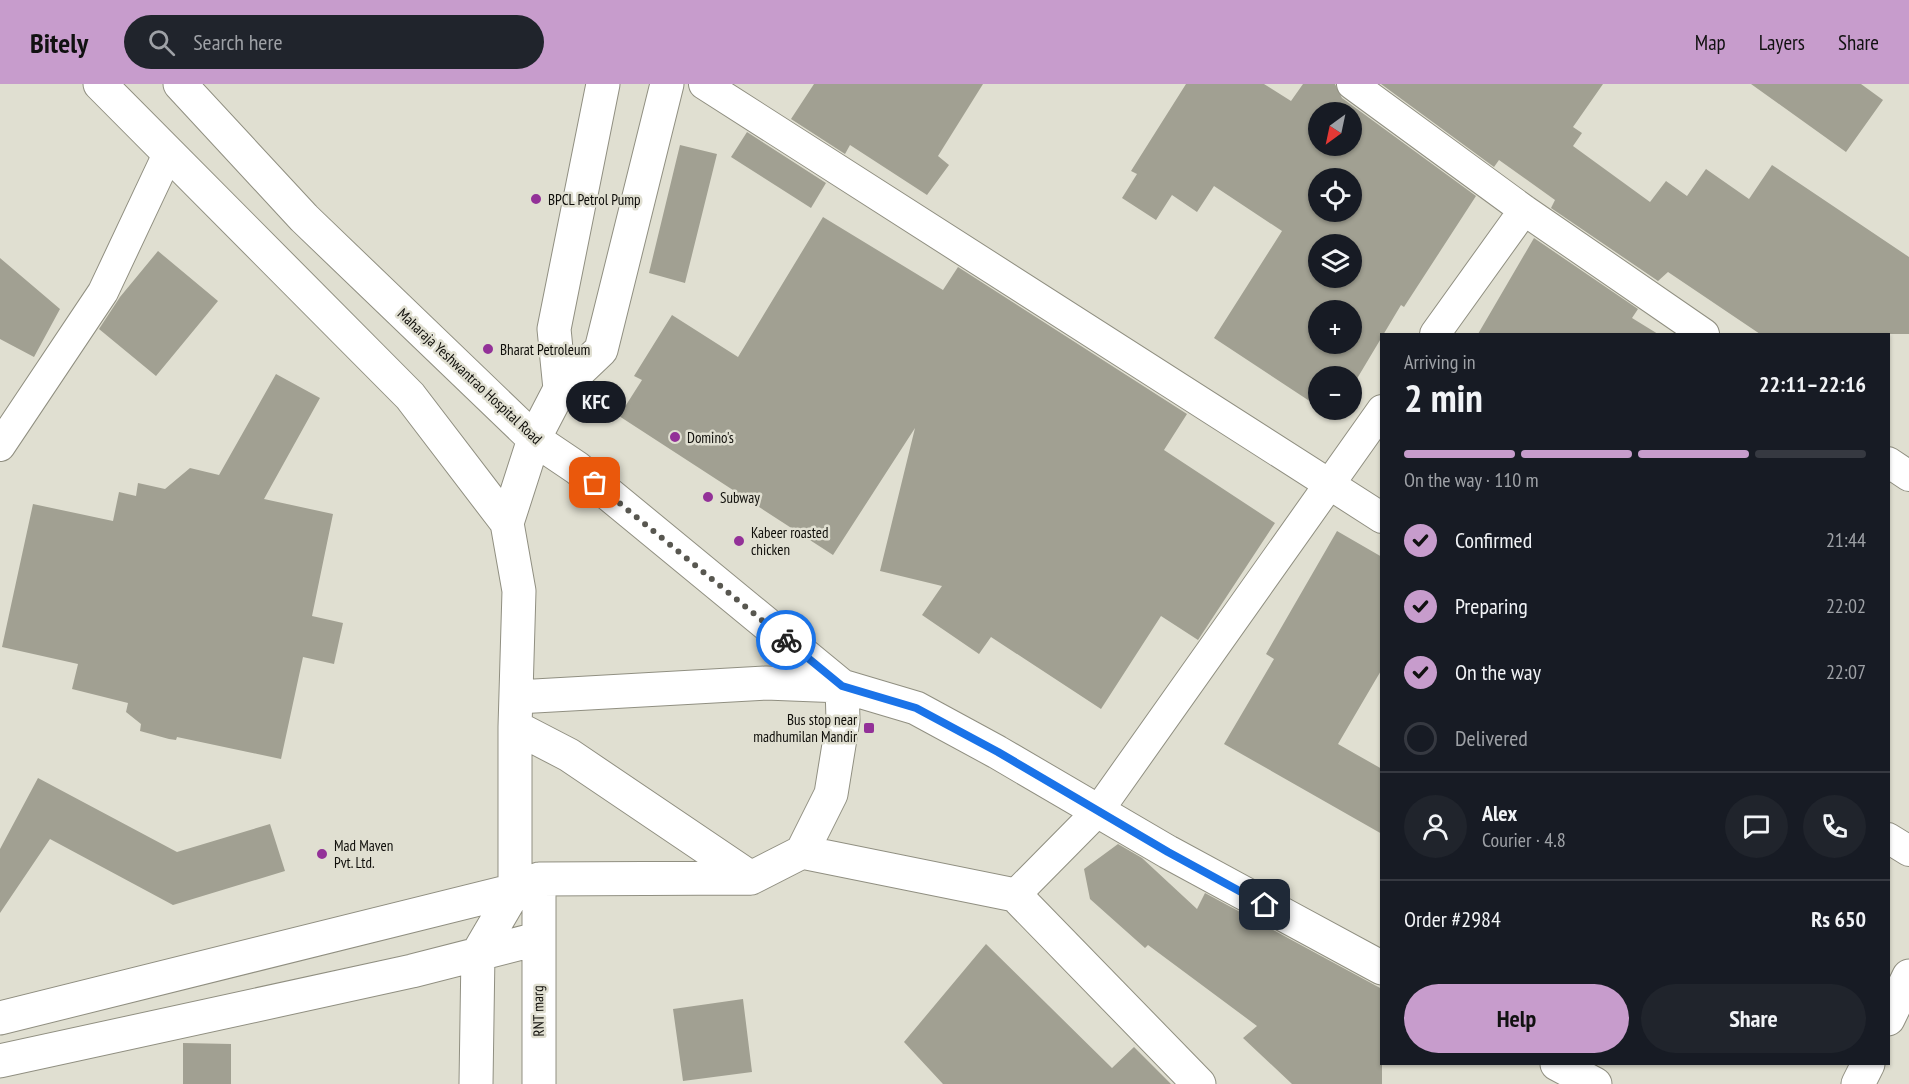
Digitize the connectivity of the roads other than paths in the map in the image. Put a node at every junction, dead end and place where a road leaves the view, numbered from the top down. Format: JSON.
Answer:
{"nodes":[{"id":1,"x":100,"y":84,"type":"edge"},
{"id":2,"x":180,"y":84,"type":"edge"},
{"id":3,"x":603,"y":84,"type":"edge"},
{"id":4,"x":667,"y":84,"type":"edge"},
{"id":5,"x":704,"y":84,"type":"edge"},
{"id":6,"x":1352,"y":84,"type":"edge"},
{"id":7,"x":168,"y":154,"type":"junction"},
{"id":8,"x":1524,"y":210,"type":"junction"},
{"id":9,"x":1436,"y":333,"type":"edge"},
{"id":10,"x":1703,"y":333,"type":"edge"},
{"id":11,"x":560,"y":389,"type":"junction"},
{"id":12,"x":1380,"y":413,"type":"edge"},
{"id":13,"x":534,"y":439,"type":"junction"},
{"id":14,"x":0,"y":446,"type":"edge"},
{"id":15,"x":1890,"y":463,"type":"edge"},
{"id":16,"x":1909,"y":476,"type":"edge"},
{"id":17,"x":1328,"y":484,"type":"junction"},
{"id":18,"x":1380,"y":517,"type":"edge"},
{"id":19,"x":507,"y":523,"type":"junction"},
{"id":20,"x":842,"y":686,"type":"junction"},
{"id":21,"x":516,"y":712,"type":"junction"},
{"id":22,"x":1098,"y":811,"type":"junction"},
{"id":23,"x":1890,"y":839,"type":"edge"},
{"id":24,"x":1909,"y":851,"type":"edge"},
{"id":25,"x":802,"y":852,"type":"junction"},
{"id":26,"x":751,"y":878,"type":"junction"},
{"id":27,"x":527,"y":884,"type":"junction"},
{"id":28,"x":1015,"y":896,"type":"junction"},
{"id":29,"x":537,"y":939,"type":"junction"},
{"id":30,"x":478,"y":953,"type":"junction"},
{"id":31,"x":1380,"y":967,"type":"edge"},
{"id":32,"x":1909,"y":976,"type":"edge"},
{"id":33,"x":1890,"y":1015,"type":"edge"},
{"id":34,"x":0,"y":1018,"type":"edge"},
{"id":35,"x":0,"y":1061,"type":"edge"},
{"id":36,"x":1559,"y":1065,"type":"edge"},
{"id":37,"x":1868,"y":1065,"type":"edge"},
{"id":38,"x":476,"y":1084,"type":"edge"},
{"id":39,"x":539,"y":1084,"type":"edge"},
{"id":40,"x":1199,"y":1084,"type":"edge"},
{"id":41,"x":1595,"y":1084,"type":"edge"},
{"id":42,"x":1858,"y":1084,"type":"edge"}],
"edges":[{"from":1,"to":7,"type":"main road"},
{"from":2,"to":13,"type":"main road","name":"Maharaja Yeshwantrao Hospital Road"},
{"from":3,"to":11,"type":"main road"},
{"from":4,"to":11,"type":"main road"},
{"from":5,"to":17,"type":"street"},
{"from":6,"to":8,"type":"street"},
{"from":7,"to":14,"type":"street"},
{"from":7,"to":19,"type":"main road"},
{"from":8,"to":9,"type":"street"},
{"from":8,"to":10,"type":"street"},
{"from":11,"to":13,"type":"main road"},
{"from":12,"to":17,"type":"street"},
{"from":13,"to":19,"type":"main road"},
{"from":13,"to":20,"type":"main road","name":"Maharaja Yeshwantrao Hospital Road"},
{"from":15,"to":16,"type":"street"},
{"from":17,"to":18,"type":"street"},
{"from":17,"to":22,"type":"street"},
{"from":19,"to":21,"type":"main road","name":"RNT marg"},
{"from":20,"to":21,"type":"main road"},
{"from":20,"to":22,"type":"main road"},
{"from":20,"to":25,"type":"main road"},
{"from":21,"to":26,"type":"main road"},
{"from":21,"to":27,"type":"main road","name":"RNT marg"},
{"from":22,"to":28,"type":"street"},
{"from":22,"to":31,"type":"main road"},
{"from":23,"to":24,"type":"street"},
{"from":25,"to":26,"type":"main road"},
{"from":25,"to":28,"type":"main road"},
{"from":26,"to":27,"type":"main road"},
{"from":27,"to":29,"type":"main road","name":"RNT marg"},
{"from":27,"to":30,"type":"main road"},
{"from":27,"to":34,"type":"main road"},
{"from":28,"to":40,"type":"main road"},
{"from":29,"to":30,"type":"main road"},
{"from":29,"to":39,"type":"main road","name":"RNT marg"},
{"from":30,"to":35,"type":"main road"},
{"from":30,"to":38,"type":"main road"},
{"from":32,"to":33,"type":"main road"},
{"from":36,"to":41,"type":"main road"},
{"from":37,"to":42,"type":"main road"}]}
